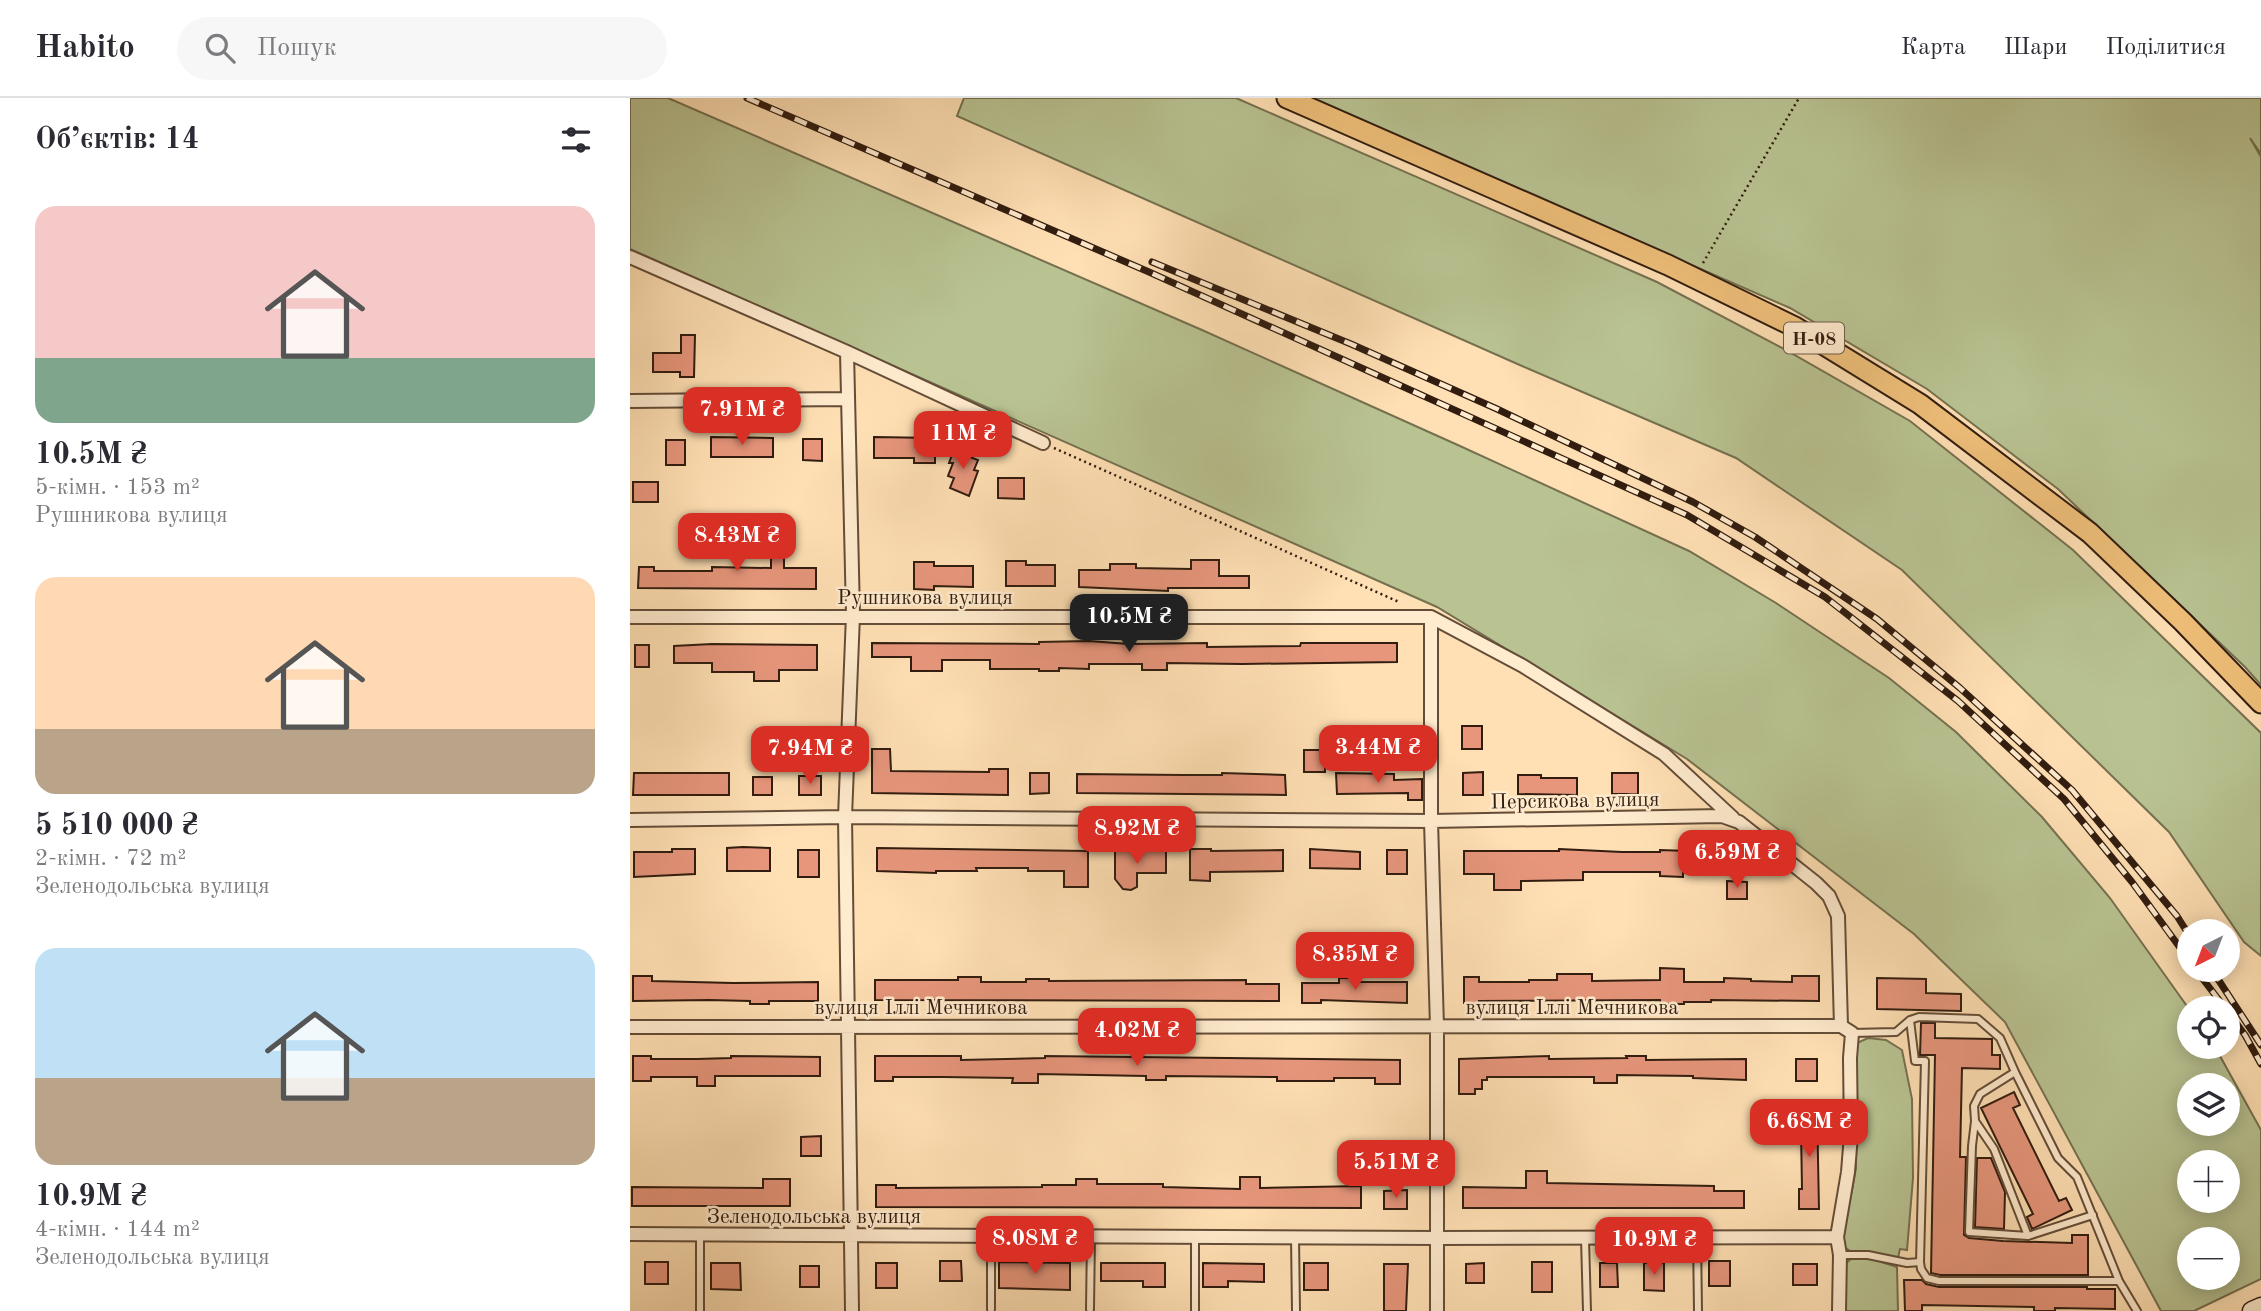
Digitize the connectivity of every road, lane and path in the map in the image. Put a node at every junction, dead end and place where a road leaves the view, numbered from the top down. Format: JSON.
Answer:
{"nodes":[{"id":1,"x":1287,"y":98,"type":"edge"},
{"id":2,"x":1799,"y":98,"type":"edge"},
{"id":3,"x":630,"y":257,"type":"edge"},
{"id":4,"x":1695,"y":278,"type":"junction"},
{"id":5,"x":847,"y":352,"type":"junction"},
{"id":6,"x":848,"y":399,"type":"junction"},
{"id":7,"x":630,"y":401,"type":"edge"},
{"id":8,"x":1043,"y":443,"type":"joint"},
{"id":9,"x":1406,"y":606,"type":"dead end"},
{"id":10,"x":853,"y":615,"type":"junction"},
{"id":11,"x":630,"y":617,"type":"edge"},
{"id":12,"x":1431,"y":617,"type":"junction"},
{"id":13,"x":2261,"y":704,"type":"edge"},
{"id":14,"x":845,"y":817,"type":"junction"},
{"id":15,"x":630,"y":820,"type":"edge"},
{"id":16,"x":1431,"y":821,"type":"junction"},
{"id":17,"x":1739,"y":822,"type":"junction"},
{"id":18,"x":1910,"y":1020,"type":"junction"},
{"id":19,"x":848,"y":1026,"type":"junction"},
{"id":20,"x":630,"y":1027,"type":"edge"},
{"id":21,"x":1437,"y":1027,"type":"junction"},
{"id":22,"x":1847,"y":1030,"type":"junction"},
{"id":23,"x":2015,"y":1072,"type":"junction"},
{"id":24,"x":1975,"y":1121,"type":"junction"},
{"id":25,"x":2093,"y":1215,"type":"junction"},
{"id":26,"x":630,"y":1234,"type":"edge"},
{"id":27,"x":700,"y":1234,"type":"junction"},
{"id":28,"x":853,"y":1235,"type":"junction"},
{"id":29,"x":991,"y":1236,"type":"junction"},
{"id":30,"x":1091,"y":1236,"type":"junction"},
{"id":31,"x":2028,"y":1236,"type":"junction"},
{"id":32,"x":1195,"y":1237,"type":"junction"},
{"id":33,"x":1295,"y":1237,"type":"junction"},
{"id":34,"x":1698,"y":1237,"type":"junction"},
{"id":35,"x":1838,"y":1237,"type":"junction"},
{"id":36,"x":1437,"y":1238,"type":"junction"},
{"id":37,"x":1585,"y":1238,"type":"junction"},
{"id":38,"x":1840,"y":1255,"type":"junction"},
{"id":39,"x":1920,"y":1262,"type":"junction"},
{"id":40,"x":2119,"y":1281,"type":"junction"},
{"id":41,"x":2261,"y":1307,"type":"edge"},
{"id":42,"x":1090,"y":1308,"type":"dead end"},
{"id":43,"x":991,"y":1309,"type":"dead end"},
{"id":44,"x":1195,"y":1310,"type":"edge"},
{"id":45,"x":700,"y":1311,"type":"edge"},
{"id":46,"x":852,"y":1311,"type":"edge"},
{"id":47,"x":1296,"y":1311,"type":"edge"},
{"id":48,"x":1437,"y":1311,"type":"edge"},
{"id":49,"x":1587,"y":1311,"type":"edge"},
{"id":50,"x":1698,"y":1311,"type":"edge"},
{"id":51,"x":1839,"y":1311,"type":"edge"},
{"id":52,"x":2137,"y":1311,"type":"edge"},
{"id":53,"x":2252,"y":1311,"type":"edge"}],
"edges":[{"from":1,"to":4,"type":"main road","number":"Н-08"},
{"from":2,"to":4,"type":"path"},
{"from":3,"to":5,"type":"street"},
{"from":4,"to":13,"type":"main road","number":"Н-08"},
{"from":5,"to":6,"type":"street"},
{"from":5,"to":8,"type":"street"},
{"from":6,"to":7,"type":"street"},
{"from":6,"to":10,"type":"street"},
{"from":8,"to":9,"type":"path"},
{"from":10,"to":11,"type":"street","name":"Рушникова вулиця"},
{"from":10,"to":12,"type":"street","name":"Рушникова вулиця"},
{"from":10,"to":14,"type":"street"},
{"from":12,"to":16,"type":"street"},
{"from":12,"to":17,"type":"street"},
{"from":14,"to":15,"type":"street","name":"Персикова вулиця"},
{"from":14,"to":16,"type":"street","name":"Персикова вулиця"},
{"from":14,"to":19,"type":"street"},
{"from":16,"to":17,"type":"street","name":"Персикова вулиця"},
{"from":16,"to":21,"type":"street"},
{"from":17,"to":22,"type":"street"},
{"from":18,"to":22,"type":"lane"},
{"from":18,"to":23,"type":"lane"},
{"from":18,"to":39,"type":"lane"},
{"from":19,"to":20,"type":"street","name":"вулиця Іллі Мечникова"},
{"from":19,"to":21,"type":"street","name":"вулиця Іллі Мечникова"},
{"from":19,"to":28,"type":"street"},
{"from":21,"to":22,"type":"street","name":"вулиця Іллі Мечникова"},
{"from":21,"to":36,"type":"street"},
{"from":22,"to":35,"type":"street"},
{"from":23,"to":24,"type":"lane"},
{"from":23,"to":25,"type":"lane"},
{"from":24,"to":31,"type":"lane"},
{"from":24,"to":31,"type":"lane"},
{"from":25,"to":31,"type":"lane"},
{"from":25,"to":40,"type":"lane"},
{"from":26,"to":27,"type":"street","name":"Зеленодольська вулиця"},
{"from":27,"to":28,"type":"street","name":"Зеленодольська вулиця"},
{"from":27,"to":45,"type":"lane"},
{"from":28,"to":29,"type":"street","name":"Зеленодольська вулиця"},
{"from":28,"to":46,"type":"street"},
{"from":29,"to":30,"type":"street","name":"Зеленодольська вулиця"},
{"from":29,"to":43,"type":"lane"},
{"from":30,"to":32,"type":"street","name":"Зеленодольська вулиця"},
{"from":30,"to":42,"type":"lane"},
{"from":32,"to":33,"type":"street","name":"Зеленодольська вулиця"},
{"from":32,"to":44,"type":"lane"},
{"from":33,"to":36,"type":"street","name":"Зеленодольська вулиця"},
{"from":33,"to":47,"type":"lane"},
{"from":34,"to":35,"type":"street","name":"Зеленодольська вулиця"},
{"from":34,"to":37,"type":"street","name":"Зеленодольська вулиця"},
{"from":34,"to":50,"type":"lane"},
{"from":35,"to":38,"type":"street"},
{"from":36,"to":37,"type":"street","name":"Зеленодольська вулиця"},
{"from":36,"to":48,"type":"street"},
{"from":37,"to":49,"type":"lane"},
{"from":38,"to":39,"type":"lane"},
{"from":38,"to":51,"type":"street"},
{"from":39,"to":40,"type":"lane"},
{"from":40,"to":52,"type":"lane"},
{"from":41,"to":53,"type":"street"}]}
